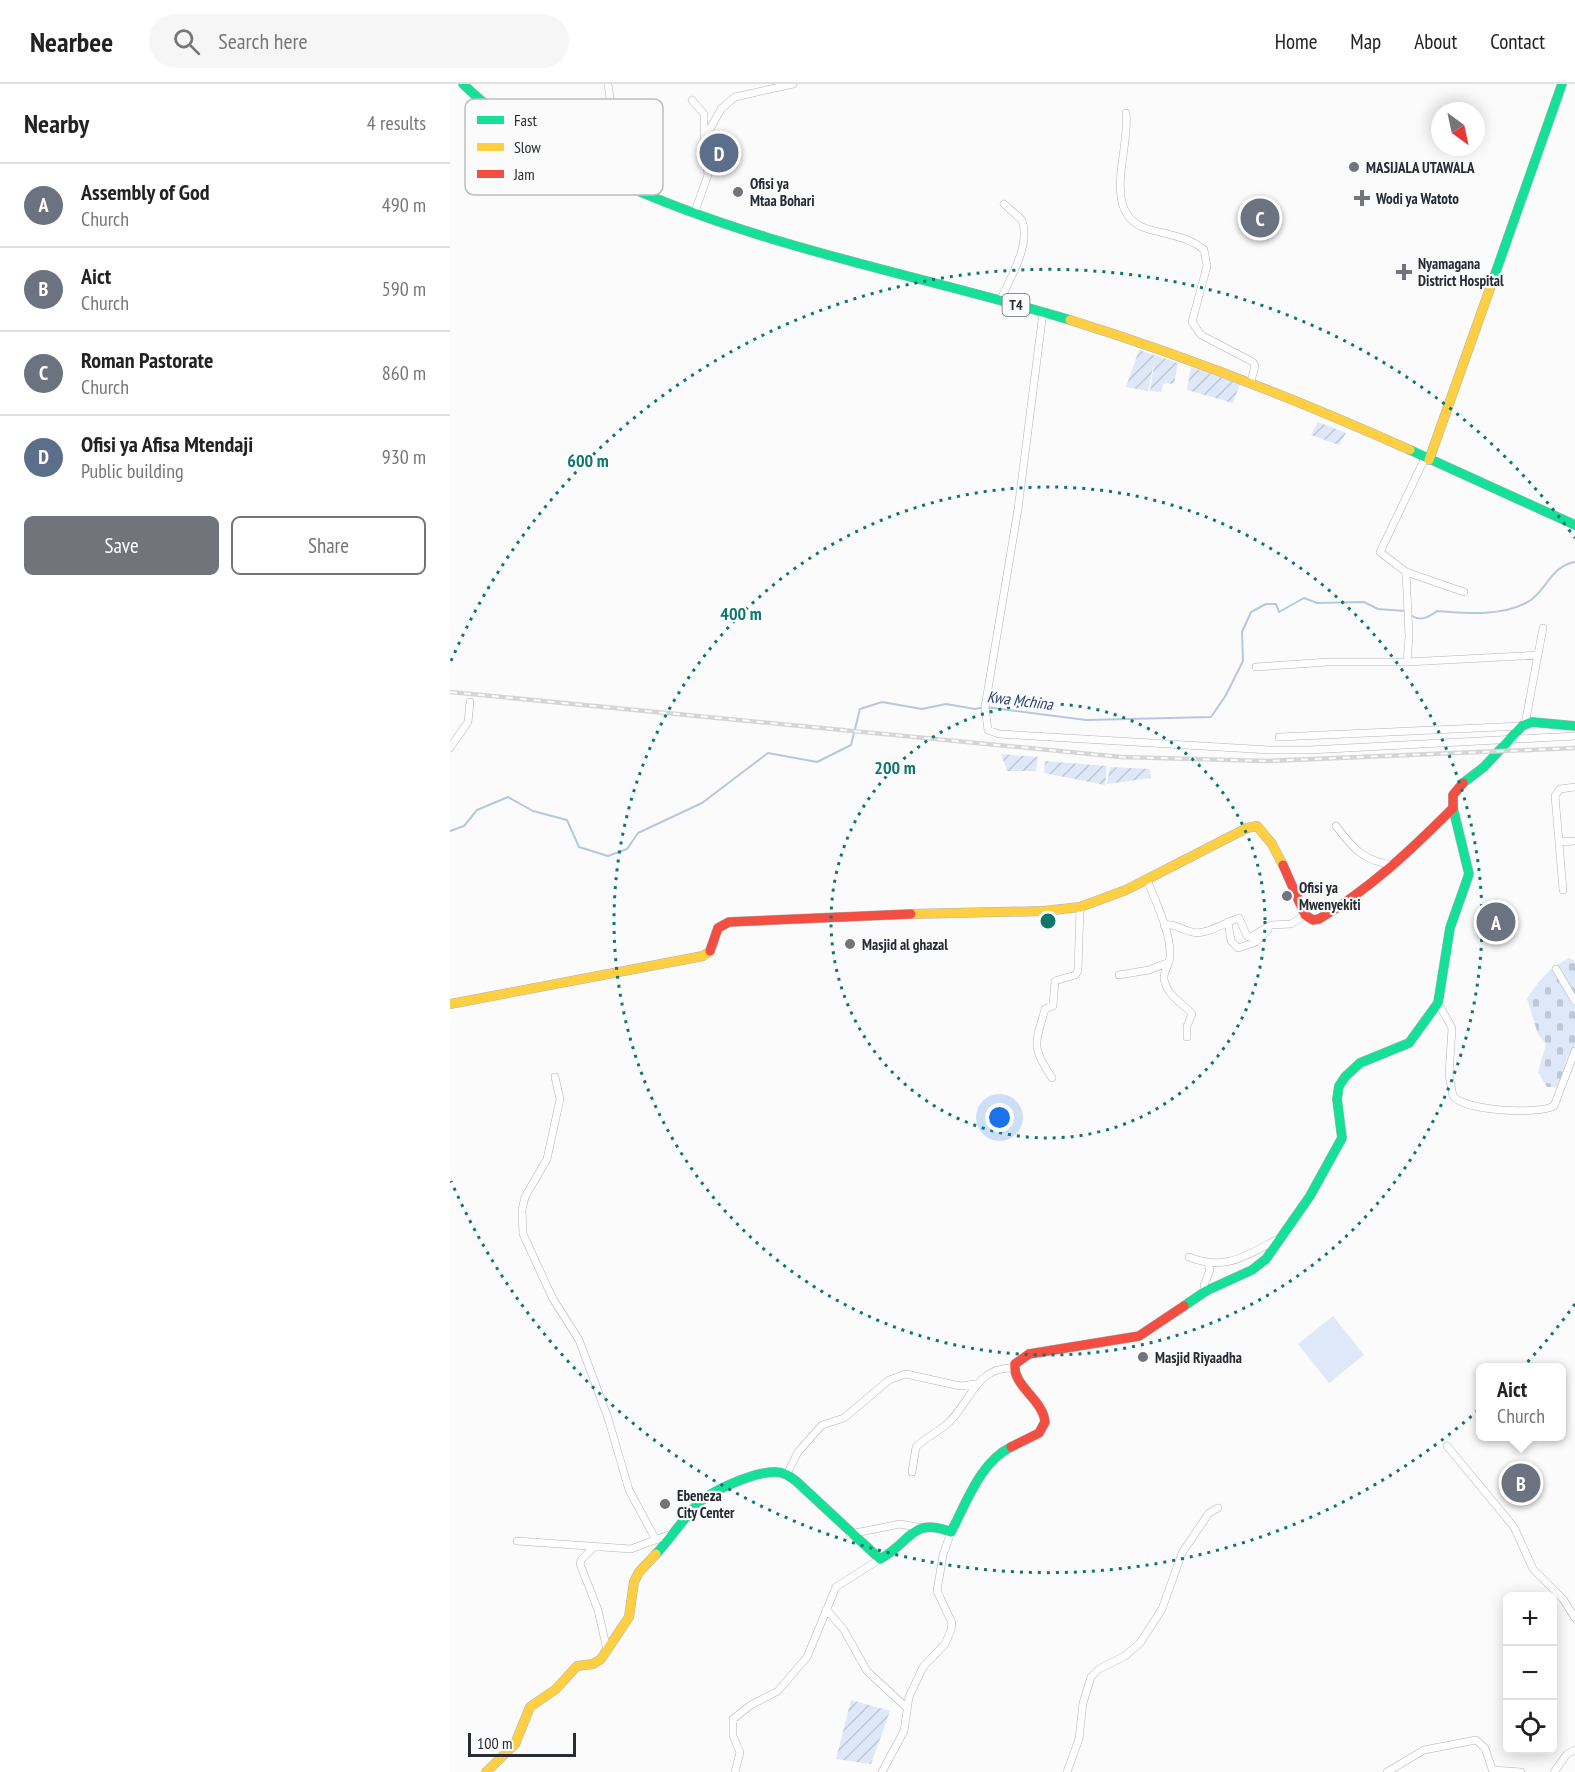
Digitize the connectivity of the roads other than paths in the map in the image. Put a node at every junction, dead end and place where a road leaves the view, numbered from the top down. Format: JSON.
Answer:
{"nodes":[{"id":1,"x":463,"y":84,"type":"edge"},
{"id":2,"x":608,"y":84,"type":"edge"},
{"id":3,"x":793,"y":84,"type":"edge"},
{"id":4,"x":1562,"y":84,"type":"edge"},
{"id":5,"x":478,"y":99,"type":"edge"},
{"id":6,"x":611,"y":99,"type":"edge"},
{"id":7,"x":692,"y":100,"type":"dead end"},
{"id":8,"x":1126,"y":112,"type":"dead end"},
{"id":9,"x":704,"y":140,"type":"junction"},
{"id":10,"x":644,"y":195,"type":"edge"},
{"id":11,"x":1004,"y":204,"type":"dead end"},
{"id":12,"x":694,"y":215,"type":"junction"},
{"id":13,"x":1000,"y":301,"type":"junction"},
{"id":14,"x":1043,"y":312,"type":"junction"},
{"id":15,"x":1251,"y":381,"type":"junction"},
{"id":16,"x":1427,"y":459,"type":"junction"},
{"id":17,"x":1575,"y":525,"type":"edge"},
{"id":18,"x":1406,"y":572,"type":"junction"},
{"id":19,"x":1464,"y":592,"type":"dead end"},
{"id":20,"x":1543,"y":628,"type":"dead end"},
{"id":21,"x":1538,"y":656,"type":"junction"},
{"id":22,"x":1407,"y":662,"type":"junction"},
{"id":23,"x":1256,"y":667,"type":"dead end"},
{"id":24,"x":470,"y":702,"type":"dead end"},
{"id":25,"x":1524,"y":725,"type":"junction"},
{"id":26,"x":1575,"y":726,"type":"edge"},
{"id":27,"x":1575,"y":736,"type":"edge"},
{"id":28,"x":1279,"y":737,"type":"dead end"},
{"id":29,"x":1510,"y":738,"type":"junction"},
{"id":30,"x":450,"y":748,"type":"edge"},
{"id":31,"x":1575,"y":787,"type":"edge"},
{"id":32,"x":1453,"y":808,"type":"junction"},
{"id":33,"x":1336,"y":826,"type":"dead end"},
{"id":34,"x":1559,"y":842,"type":"junction"},
{"id":35,"x":1575,"y":842,"type":"edge"},
{"id":36,"x":1395,"y":865,"type":"junction"},
{"id":37,"x":1147,"y":879,"type":"junction"},
{"id":38,"x":1563,"y":890,"type":"dead end"},
{"id":39,"x":1080,"y":908,"type":"junction"},
{"id":40,"x":1305,"y":915,"type":"junction"},
{"id":41,"x":1228,"y":922,"type":"junction"},
{"id":42,"x":1164,"y":925,"type":"junction"},
{"id":43,"x":1275,"y":925,"type":"junction"},
{"id":44,"x":1169,"y":962,"type":"junction"},
{"id":45,"x":1556,"y":969,"type":"dead end"},
{"id":46,"x":1119,"y":975,"type":"dead end"},
{"id":47,"x":1575,"y":1001,"type":"edge"},
{"id":48,"x":1438,"y":1003,"type":"junction"},
{"id":49,"x":450,"y":1004,"type":"edge"},
{"id":50,"x":1187,"y":1037,"type":"dead end"},
{"id":51,"x":1575,"y":1050,"type":"edge"},
{"id":52,"x":555,"y":1077,"type":"dead end"},
{"id":53,"x":1052,"y":1078,"type":"dead end"},
{"id":54,"x":1283,"y":1237,"type":"junction"},
{"id":55,"x":1189,"y":1257,"type":"dead end"},
{"id":56,"x":1208,"y":1264,"type":"junction"},
{"id":57,"x":1206,"y":1291,"type":"junction"},
{"id":58,"x":1013,"y":1368,"type":"junction"},
{"id":59,"x":975,"y":1384,"type":"junction"},
{"id":60,"x":1447,"y":1446,"type":"dead end"},
{"id":61,"x":912,"y":1472,"type":"dead end"},
{"id":62,"x":788,"y":1474,"type":"junction"},
{"id":63,"x":1218,"y":1508,"type":"dead end"},
{"id":64,"x":917,"y":1527,"type":"junction"},
{"id":65,"x":951,"y":1532,"type":"junction"},
{"id":66,"x":674,"y":1533,"type":"junction"},
{"id":67,"x":850,"y":1534,"type":"junction"},
{"id":68,"x":656,"y":1540,"type":"junction"},
{"id":69,"x":517,"y":1541,"type":"dead end"},
{"id":70,"x":593,"y":1548,"type":"junction"},
{"id":71,"x":880,"y":1558,"type":"junction"},
{"id":72,"x":826,"y":1609,"type":"junction"},
{"id":73,"x":1575,"y":1618,"type":"edge"},
{"id":74,"x":606,"y":1650,"type":"junction"},
{"id":75,"x":907,"y":1708,"type":"junction"},
{"id":76,"x":1575,"y":1750,"type":"edge"},
{"id":77,"x":1493,"y":1771,"type":"edge"},
{"id":78,"x":486,"y":1772,"type":"edge"},
{"id":79,"x":735,"y":1772,"type":"edge"},
{"id":80,"x":882,"y":1772,"type":"edge"},
{"id":81,"x":1067,"y":1772,"type":"edge"},
{"id":82,"x":1387,"y":1772,"type":"edge"},
{"id":83,"x":1521,"y":1772,"type":"edge"},
{"id":84,"x":1554,"y":1772,"type":"edge"}],
"edges":[{"from":1,"to":5,"type":"main road","number":"T4"},
{"from":2,"to":6,"type":"street"},
{"from":3,"to":9,"type":"street"},
{"from":4,"to":16,"type":"main road"},
{"from":7,"to":9,"type":"street"},
{"from":8,"to":15,"type":"street"},
{"from":9,"to":12,"type":"street"},
{"from":10,"to":12,"type":"main road","number":"T4"},
{"from":11,"to":13,"type":"street"},
{"from":12,"to":13,"type":"main road","number":"T4"},
{"from":13,"to":14,"type":"main road","number":"T4"},
{"from":14,"to":15,"type":"main road","number":"T4"},
{"from":14,"to":29,"type":"street"},
{"from":15,"to":16,"type":"main road","number":"T4"},
{"from":16,"to":17,"type":"main road","number":"T4"},
{"from":16,"to":18,"type":"street"},
{"from":18,"to":19,"type":"street"},
{"from":18,"to":22,"type":"street"},
{"from":20,"to":21,"type":"street"},
{"from":21,"to":22,"type":"street"},
{"from":21,"to":25,"type":"street"},
{"from":22,"to":23,"type":"street"},
{"from":24,"to":30,"type":"street"},
{"from":25,"to":26,"type":"main road"},
{"from":25,"to":28,"type":"street"},
{"from":25,"to":29,"type":"main road"},
{"from":27,"to":29,"type":"street"},
{"from":29,"to":32,"type":"main road"},
{"from":31,"to":34,"type":"street"},
{"from":32,"to":36,"type":"main road"},
{"from":32,"to":48,"type":"main road"},
{"from":33,"to":36,"type":"street"},
{"from":34,"to":35,"type":"street"},
{"from":34,"to":38,"type":"street"},
{"from":36,"to":40,"type":"main road"},
{"from":37,"to":39,"type":"main road"},
{"from":37,"to":40,"type":"main road"},
{"from":37,"to":42,"type":"street"},
{"from":39,"to":49,"type":"main road"},
{"from":39,"to":53,"type":"street"},
{"from":40,"to":43,"type":"street"},
{"from":41,"to":42,"type":"street"},
{"from":41,"to":43,"type":"street"},
{"from":41,"to":43,"type":"street"},
{"from":42,"to":44,"type":"street"},
{"from":44,"to":46,"type":"street"},
{"from":44,"to":50,"type":"street"},
{"from":45,"to":47,"type":"street"},
{"from":48,"to":51,"type":"street"},
{"from":48,"to":54,"type":"main road"},
{"from":52,"to":68,"type":"street"},
{"from":54,"to":56,"type":"street"},
{"from":54,"to":57,"type":"main road"},
{"from":55,"to":56,"type":"street"},
{"from":56,"to":57,"type":"street"},
{"from":57,"to":58,"type":"main road"},
{"from":58,"to":59,"type":"street"},
{"from":58,"to":65,"type":"main road"},
{"from":59,"to":61,"type":"street"},
{"from":59,"to":62,"type":"street"},
{"from":60,"to":73,"type":"street"},
{"from":62,"to":66,"type":"main road"},
{"from":62,"to":67,"type":"main road"},
{"from":63,"to":81,"type":"street"},
{"from":64,"to":65,"type":"main road"},
{"from":64,"to":67,"type":"street"},
{"from":64,"to":71,"type":"main road"},
{"from":65,"to":75,"type":"street"},
{"from":66,"to":68,"type":"street"},
{"from":66,"to":74,"type":"main road"},
{"from":67,"to":71,"type":"main road"},
{"from":68,"to":70,"type":"street"},
{"from":69,"to":70,"type":"street"},
{"from":70,"to":74,"type":"street"},
{"from":71,"to":72,"type":"street"},
{"from":72,"to":75,"type":"street"},
{"from":72,"to":79,"type":"street"},
{"from":74,"to":78,"type":"main road"},
{"from":75,"to":80,"type":"street"},
{"from":76,"to":84,"type":"street"},
{"from":77,"to":82,"type":"street"},
{"from":77,"to":83,"type":"street"}]}
